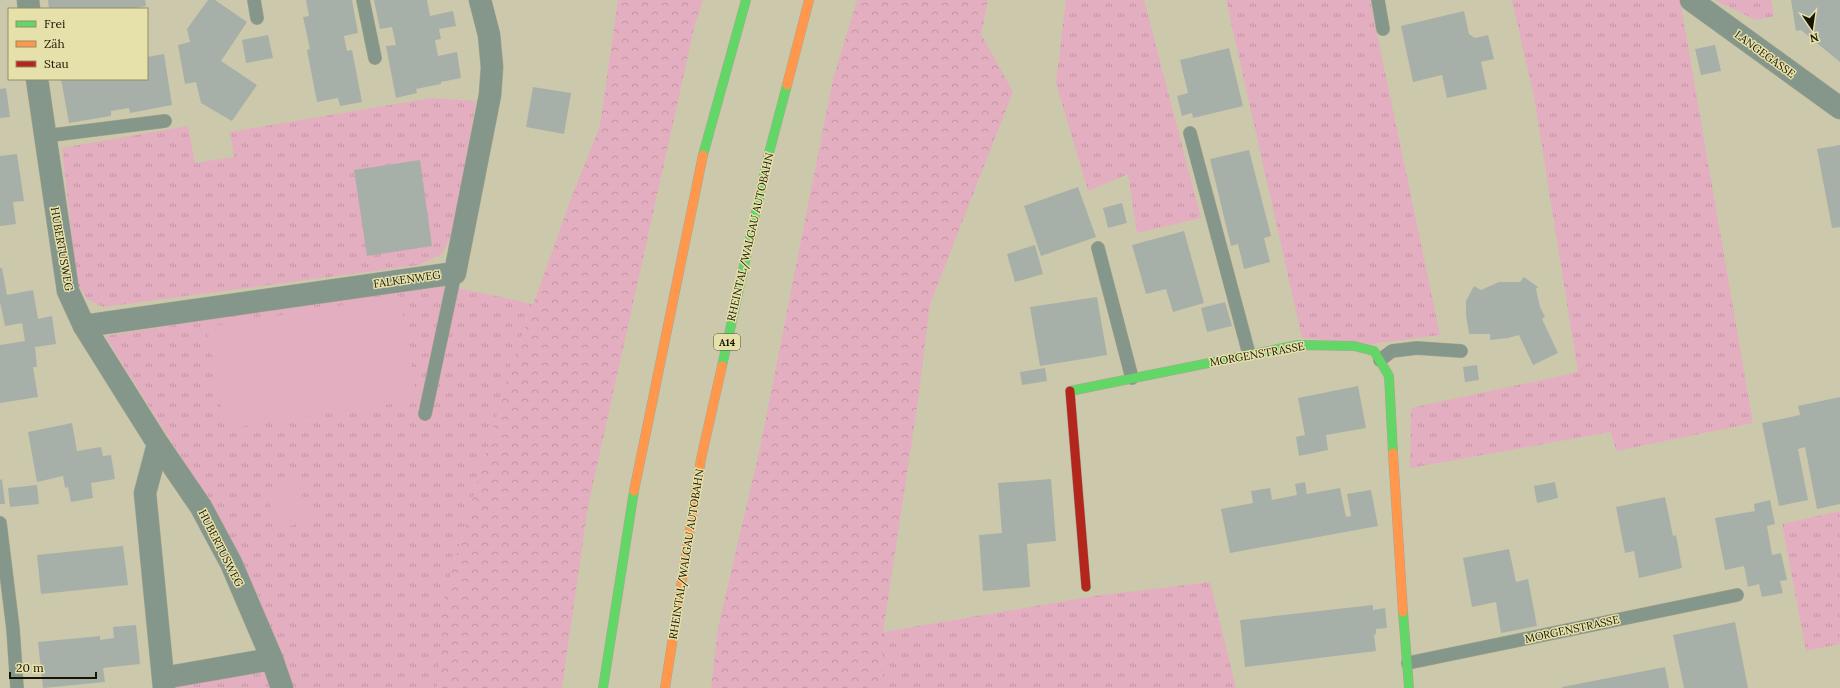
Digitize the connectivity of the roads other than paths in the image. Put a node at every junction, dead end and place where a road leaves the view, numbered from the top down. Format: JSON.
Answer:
{"nodes":[{"id":1,"x":254,"y":0,"type":"edge"},
{"id":2,"x":363,"y":0,"type":"edge"},
{"id":3,"x":480,"y":0,"type":"edge"},
{"id":4,"x":746,"y":0,"type":"edge"},
{"id":5,"x":808,"y":0,"type":"edge"},
{"id":6,"x":1378,"y":0,"type":"edge"},
{"id":7,"x":1690,"y":0,"type":"edge"},
{"id":8,"x":257,"y":18,"type":"dead end"},
{"id":9,"x":1383,"y":29,"type":"dead end"},
{"id":10,"x":375,"y":58,"type":"dead end"},
{"id":11,"x":37,"y":80,"type":"edge"},
{"id":12,"x":1840,"y":108,"type":"edge"},
{"id":13,"x":165,"y":121,"type":"dead end"},
{"id":14,"x":1190,"y":133,"type":"dead end"},
{"id":15,"x":45,"y":136,"type":"junction"},
{"id":16,"x":1098,"y":248,"type":"dead end"},
{"id":17,"x":454,"y":273,"type":"junction"},
{"id":18,"x":84,"y":326,"type":"junction"},
{"id":19,"x":1461,"y":351,"type":"dead end"},
{"id":20,"x":1249,"y":354,"type":"junction"},
{"id":21,"x":1380,"y":360,"type":"junction"},
{"id":22,"x":1132,"y":378,"type":"junction"},
{"id":23,"x":425,"y":414,"type":"dead end"},
{"id":24,"x":158,"y":444,"type":"junction"},
{"id":25,"x":0,"y":523,"type":"edge"},
{"id":26,"x":1086,"y":587,"type":"dead end"},
{"id":27,"x":1736,"y":595,"type":"dead end"},
{"id":28,"x":272,"y":659,"type":"junction"},
{"id":29,"x":1408,"y":663,"type":"junction"},
{"id":30,"x":164,"y":683,"type":"edge"},
{"id":31,"x":18,"y":688,"type":"edge"},
{"id":32,"x":282,"y":688,"type":"edge"},
{"id":33,"x":603,"y":688,"type":"edge"},
{"id":34,"x":665,"y":688,"type":"edge"},
{"id":35,"x":1409,"y":688,"type":"edge"}],
"edges":[{"from":1,"to":8,"type":"lane"},
{"from":2,"to":10,"type":"lane"},
{"from":3,"to":17,"type":"street","name":"FALKENWEG"},
{"from":4,"to":33,"type":"main road"},
{"from":5,"to":34,"type":"main road","name":"RHEINTAL/WALGAU AUTOBAHN","number":"A14"},
{"from":6,"to":9,"type":"lane"},
{"from":7,"to":12,"type":"street","name":"LANGEGASSE"},
{"from":11,"to":15,"type":"street","name":"HUBERTUSWEG"},
{"from":13,"to":15,"type":"lane"},
{"from":14,"to":20,"type":"lane"},
{"from":15,"to":18,"type":"street","name":"HUBERTUSWEG"},
{"from":16,"to":22,"type":"lane"},
{"from":17,"to":18,"type":"street","name":"FALKENWEG"},
{"from":17,"to":23,"type":"lane"},
{"from":18,"to":24,"type":"street","name":"HUBERTUSWEG"},
{"from":19,"to":21,"type":"lane"},
{"from":20,"to":21,"type":"main road","name":"MORGENSTRASSE"},
{"from":20,"to":22,"type":"main road","name":"MORGENSTRASSE"},
{"from":21,"to":29,"type":"main road","name":"MORGENSTRASSE"},
{"from":22,"to":26,"type":"main road","name":"MORGENSTRASSE"},
{"from":24,"to":28,"type":"street","name":"HUBERTUSWEG"},
{"from":24,"to":30,"type":"street"},
{"from":25,"to":31,"type":"lane"},
{"from":27,"to":29,"type":"lane","name":"MORGENSTRASSE"},
{"from":28,"to":30,"type":"street"},
{"from":28,"to":32,"type":"street","name":"HUBERTUSWEG"},
{"from":29,"to":35,"type":"main road","name":"MORGENSTRASSE"}]}
